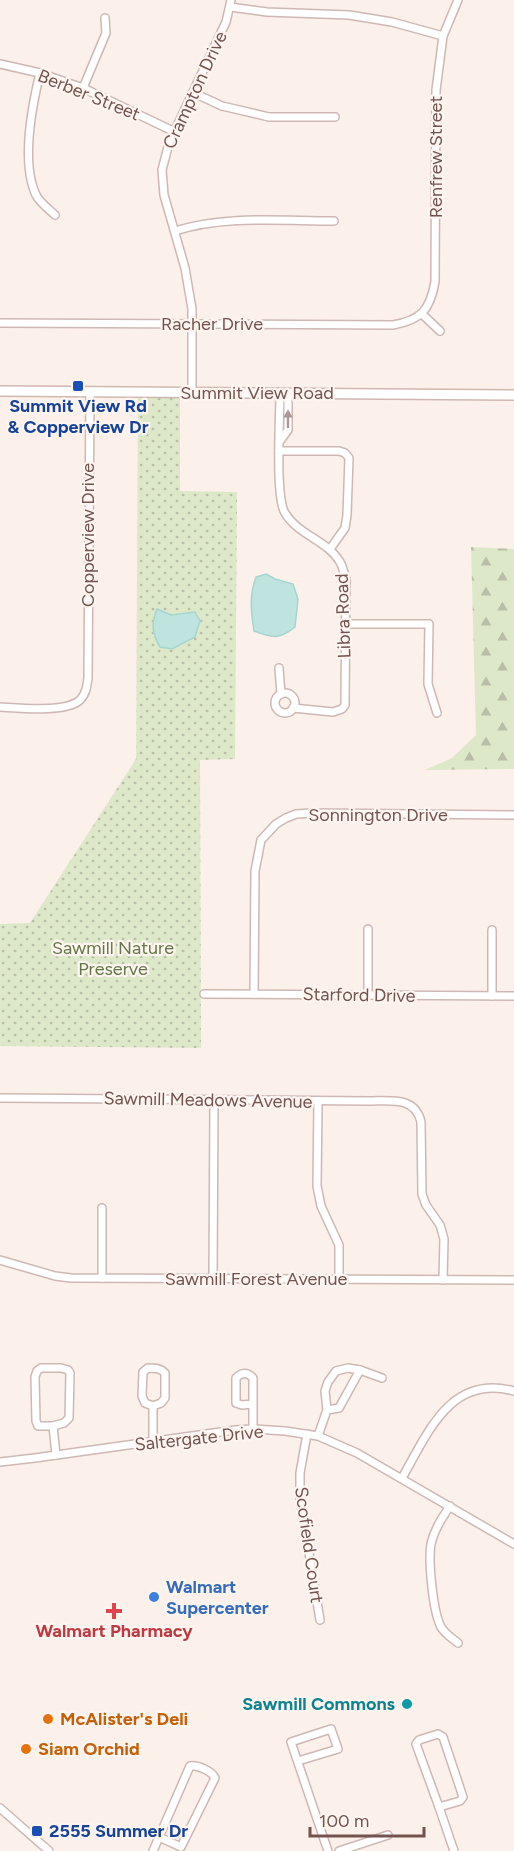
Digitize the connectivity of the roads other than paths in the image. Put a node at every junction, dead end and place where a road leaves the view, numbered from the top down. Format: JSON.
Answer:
{"nodes":[{"id":1,"x":458,"y":0,"type":"edge"},
{"id":2,"x":230,"y":4,"type":"edge"},
{"id":3,"x":105,"y":18,"type":"dead end"},
{"id":4,"x":443,"y":36,"type":"junction"},
{"id":5,"x":0,"y":64,"type":"edge"},
{"id":6,"x":40,"y":73,"type":"junction"},
{"id":7,"x":82,"y":88,"type":"junction"},
{"id":8,"x":194,"y":93,"type":"junction"},
{"id":9,"x":335,"y":117,"type":"dead end"},
{"id":10,"x":175,"y":132,"type":"junction"},
{"id":11,"x":55,"y":215,"type":"dead end"},
{"id":12,"x":334,"y":221,"type":"dead end"},
{"id":13,"x":175,"y":231,"type":"junction"},
{"id":14,"x":422,"y":314,"type":"junction"},
{"id":15,"x":0,"y":323,"type":"edge"},
{"id":16,"x":192,"y":323,"type":"junction"},
{"id":17,"x":440,"y":331,"type":"dead end"},
{"id":18,"x":0,"y":392,"type":"edge"},
{"id":19,"x":90,"y":392,"type":"junction"},
{"id":20,"x":192,"y":393,"type":"junction"},
{"id":21,"x":284,"y":393,"type":"junction"},
{"id":22,"x":514,"y":395,"type":"edge"},
{"id":23,"x":279,"y":451,"type":"junction"},
{"id":24,"x":330,"y":549,"type":"junction"},
{"id":25,"x":346,"y":624,"type":"junction"},
{"id":26,"x":279,"y":668,"type":"dead end"},
{"id":27,"x":281,"y":694,"type":"junction"},
{"id":28,"x":0,"y":707,"type":"edge"},
{"id":29,"x":293,"y":708,"type":"junction"},
{"id":30,"x":437,"y":713,"type":"dead end"},
{"id":31,"x":514,"y":816,"type":"edge"},
{"id":32,"x":368,"y":929,"type":"dead end"},
{"id":33,"x":492,"y":930,"type":"dead end"},
{"id":34,"x":204,"y":994,"type":"dead end"},
{"id":35,"x":254,"y":994,"type":"junction"},
{"id":36,"x":368,"y":995,"type":"junction"},
{"id":37,"x":492,"y":996,"type":"junction"},
{"id":38,"x":514,"y":996,"type":"edge"},
{"id":39,"x":0,"y":1098,"type":"edge"},
{"id":40,"x":214,"y":1100,"type":"junction"},
{"id":41,"x":318,"y":1101,"type":"junction"},
{"id":42,"x":102,"y":1208,"type":"dead end"},
{"id":43,"x":0,"y":1260,"type":"edge"},
{"id":44,"x":102,"y":1278,"type":"junction"},
{"id":45,"x":213,"y":1278,"type":"junction"},
{"id":46,"x":339,"y":1279,"type":"junction"},
{"id":47,"x":443,"y":1280,"type":"junction"},
{"id":48,"x":514,"y":1280,"type":"edge"},
{"id":49,"x":360,"y":1370,"type":"junction"},
{"id":50,"x":382,"y":1378,"type":"dead end"},
{"id":51,"x":514,"y":1391,"type":"edge"},
{"id":52,"x":253,"y":1404,"type":"junction"},
{"id":53,"x":153,"y":1406,"type":"junction"},
{"id":54,"x":327,"y":1410,"type":"junction"},
{"id":55,"x":53,"y":1426,"type":"junction"},
{"id":56,"x":254,"y":1429,"type":"junction"},
{"id":57,"x":307,"y":1434,"type":"junction"},
{"id":58,"x":318,"y":1436,"type":"junction"},
{"id":59,"x":153,"y":1442,"type":"junction"},
{"id":60,"x":56,"y":1455,"type":"junction"},
{"id":61,"x":0,"y":1462,"type":"edge"},
{"id":62,"x":402,"y":1478,"type":"junction"},
{"id":63,"x":450,"y":1506,"type":"junction"},
{"id":64,"x":514,"y":1544,"type":"edge"},
{"id":65,"x":320,"y":1620,"type":"dead end"},
{"id":66,"x":458,"y":1643,"type":"dead end"},
{"id":67,"x":298,"y":1761,"type":"junction"},
{"id":68,"x":0,"y":1808,"type":"edge"},
{"id":69,"x":439,"y":1808,"type":"junction"},
{"id":70,"x":388,"y":1835,"type":"dead end"},
{"id":71,"x":159,"y":1837,"type":"junction"},
{"id":72,"x":49,"y":1851,"type":"edge"},
{"id":73,"x":153,"y":1851,"type":"edge"},
{"id":74,"x":328,"y":1851,"type":"edge"},
{"id":75,"x":339,"y":1851,"type":"edge"},
{"id":76,"x":454,"y":1851,"type":"edge"}],
"edges":[{"from":1,"to":4,"type":"street","name":"Renfrew Street"},
{"from":2,"to":4,"type":"street"},
{"from":2,"to":8,"type":"street","name":"Crampton Drive"},
{"from":3,"to":7,"type":"street"},
{"from":4,"to":14,"type":"street","name":"Renfrew Street"},
{"from":5,"to":6,"type":"street","name":"Berber Street"},
{"from":6,"to":7,"type":"street","name":"Berber Street"},
{"from":6,"to":11,"type":"street"},
{"from":7,"to":10,"type":"street","name":"Berber Street"},
{"from":8,"to":9,"type":"street"},
{"from":8,"to":10,"type":"street","name":"Crampton Drive"},
{"from":10,"to":13,"type":"street","name":"Crampton Drive"},
{"from":12,"to":13,"type":"street"},
{"from":13,"to":16,"type":"street","name":"Crampton Drive"},
{"from":14,"to":16,"type":"street","name":"Racher Drive"},
{"from":14,"to":17,"type":"street"},
{"from":15,"to":16,"type":"street","name":"Racher Drive"},
{"from":16,"to":20,"type":"street","name":"Crampton Drive"},
{"from":18,"to":19,"type":"street","name":"Summit View Road"},
{"from":19,"to":20,"type":"street","name":"Summit View Road"},
{"from":19,"to":28,"type":"street","name":"Copperview Drive"},
{"from":20,"to":21,"type":"street","name":"Summit View Road"},
{"from":21,"to":22,"type":"street","name":"Summit View Road"},
{"from":21,"to":23,"type":"street","name":"Libra Road"},
{"from":23,"to":24,"type":"street","name":"Libra Road"},
{"from":23,"to":24,"type":"street"},
{"from":24,"to":25,"type":"street","name":"Libra Road"},
{"from":25,"to":29,"type":"street","name":"Libra Road"},
{"from":25,"to":30,"type":"street"},
{"from":26,"to":27,"type":"street"},
{"from":27,"to":29,"type":"street"},
{"from":27,"to":29,"type":"street"},
{"from":31,"to":35,"type":"street","name":"Sonnington Drive"},
{"from":32,"to":36,"type":"street"},
{"from":33,"to":37,"type":"street"},
{"from":34,"to":35,"type":"street","name":"Starford Drive"},
{"from":35,"to":36,"type":"street","name":"Starford Drive"},
{"from":36,"to":37,"type":"street","name":"Starford Drive"},
{"from":37,"to":38,"type":"street","name":"Starford Drive"},
{"from":39,"to":40,"type":"street","name":"Sawmill Meadows Avenue"},
{"from":40,"to":41,"type":"street","name":"Sawmill Meadows Avenue"},
{"from":40,"to":45,"type":"street"},
{"from":41,"to":46,"type":"street"},
{"from":41,"to":47,"type":"street","name":"Sawmill Meadows Avenue"},
{"from":42,"to":44,"type":"street"},
{"from":43,"to":44,"type":"street","name":"Sawmill Forest Avenue"},
{"from":44,"to":45,"type":"street","name":"Sawmill Forest Avenue"},
{"from":45,"to":46,"type":"street","name":"Sawmill Forest Avenue"},
{"from":46,"to":47,"type":"street","name":"Sawmill Forest Avenue"},
{"from":47,"to":48,"type":"street","name":"Sawmill Forest Avenue"},
{"from":49,"to":50,"type":"street"},
{"from":49,"to":54,"type":"street"},
{"from":49,"to":54,"type":"street"},
{"from":51,"to":62,"type":"street"},
{"from":52,"to":52,"type":"street"},
{"from":52,"to":56,"type":"street"},
{"from":53,"to":53,"type":"street"},
{"from":53,"to":59,"type":"street"},
{"from":54,"to":58,"type":"street"},
{"from":55,"to":55,"type":"street"},
{"from":55,"to":60,"type":"street"},
{"from":56,"to":57,"type":"street","name":"Saltergate Drive"},
{"from":56,"to":59,"type":"street","name":"Saltergate Drive"},
{"from":57,"to":58,"type":"street","name":"Saltergate Drive"},
{"from":57,"to":65,"type":"street","name":"Scofield Court"},
{"from":58,"to":62,"type":"street","name":"Saltergate Drive"},
{"from":59,"to":60,"type":"street","name":"Saltergate Drive"},
{"from":60,"to":61,"type":"street","name":"Saltergate Drive"},
{"from":62,"to":63,"type":"street","name":"Saltergate Drive"},
{"from":63,"to":64,"type":"street","name":"Saltergate Drive"},
{"from":63,"to":66,"type":"street"},
{"from":67,"to":67,"type":"street"},
{"from":67,"to":74,"type":"street"},
{"from":68,"to":72,"type":"street"},
{"from":69,"to":69,"type":"street"},
{"from":69,"to":76,"type":"street"},
{"from":70,"to":75,"type":"street"},
{"from":71,"to":71,"type":"street"},
{"from":71,"to":73,"type":"street"}]}
